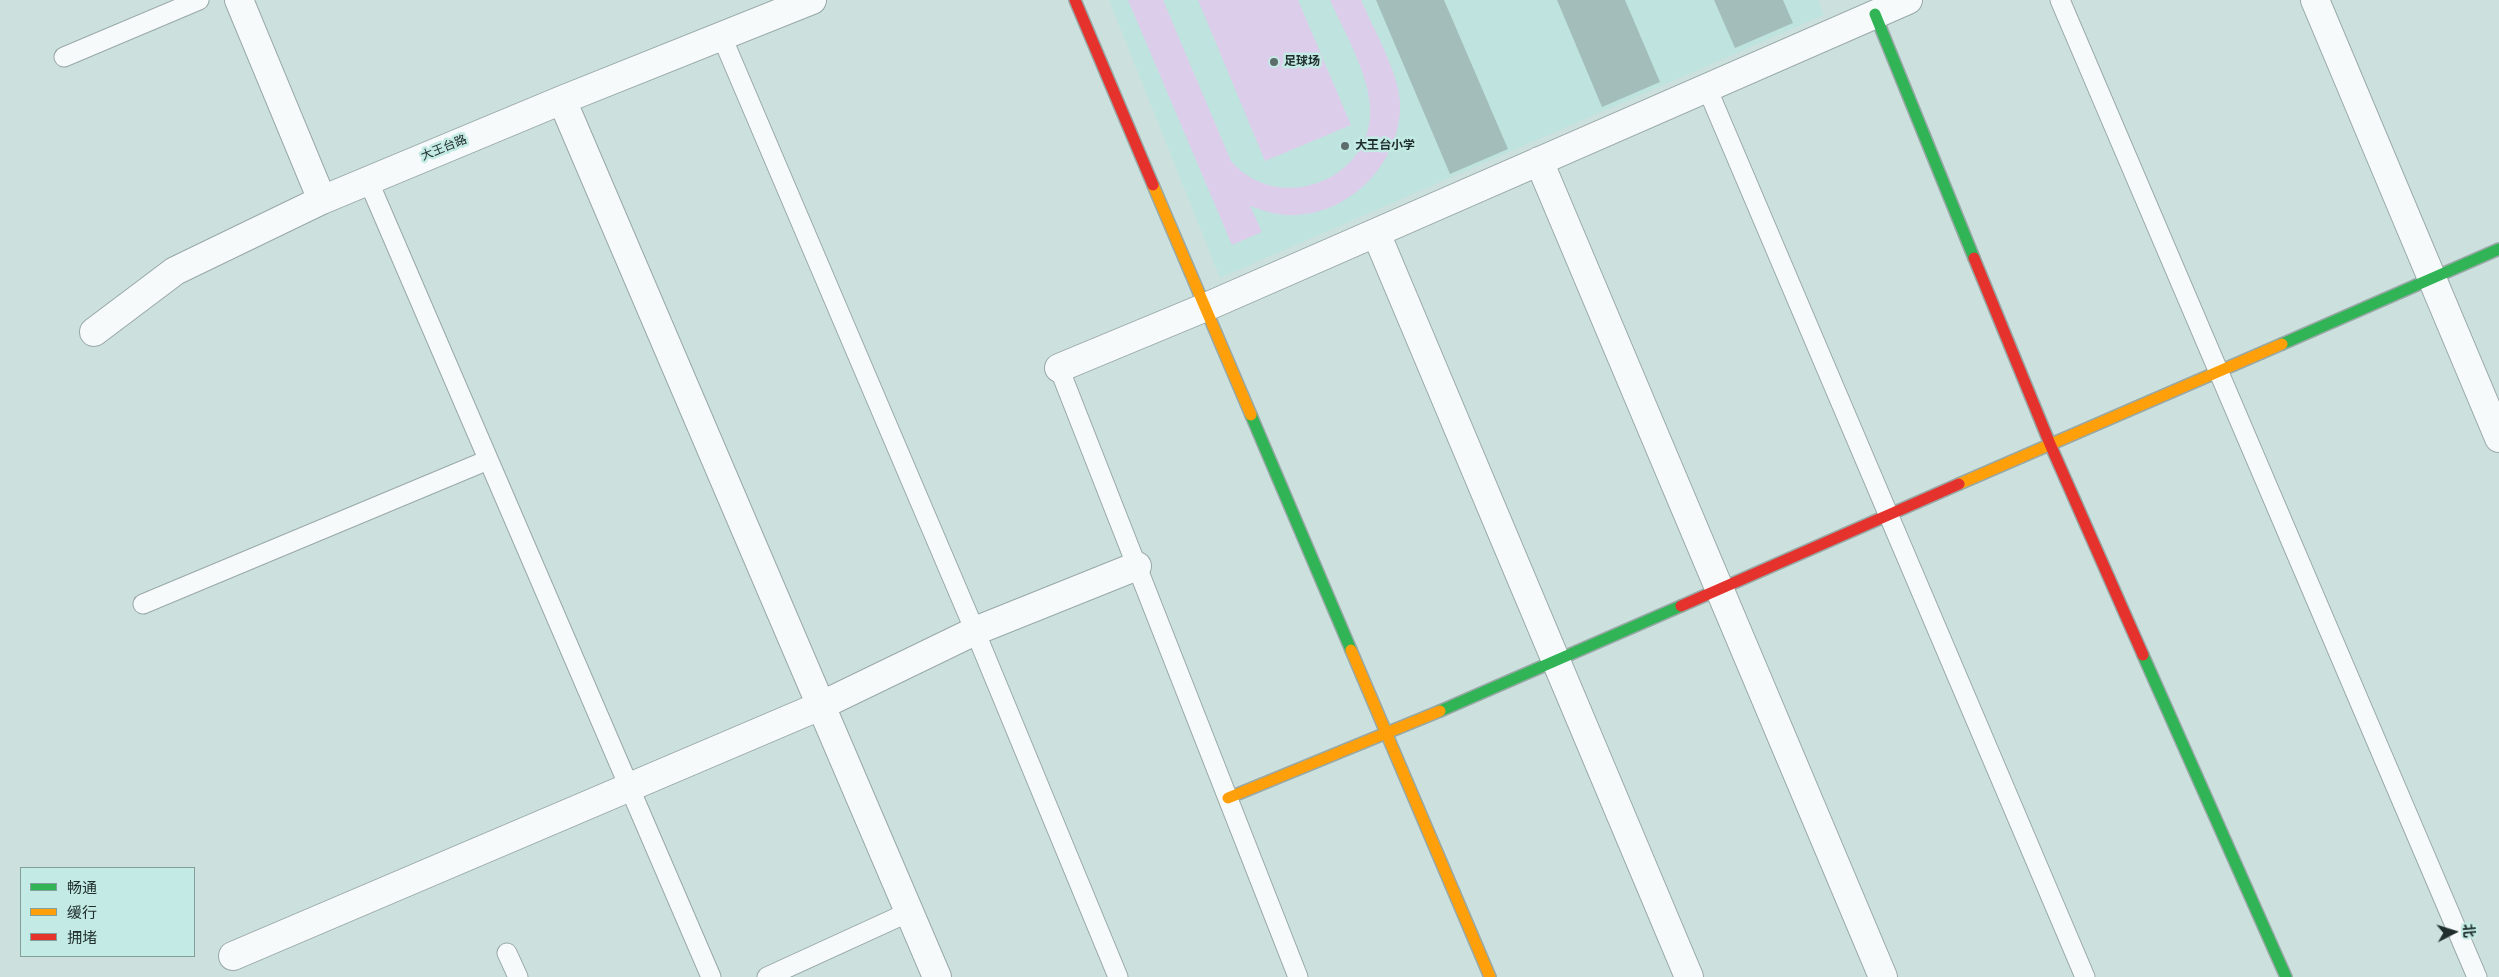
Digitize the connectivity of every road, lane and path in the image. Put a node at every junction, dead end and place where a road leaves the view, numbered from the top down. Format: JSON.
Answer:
{"nodes":[{"id":1,"x":199,"y":0,"type":"edge"},
{"id":2,"x":239,"y":0,"type":"edge"},
{"id":3,"x":812,"y":0,"type":"edge"},
{"id":4,"x":1075,"y":0,"type":"edge"},
{"id":5,"x":1908,"y":0,"type":"edge"},
{"id":6,"x":2060,"y":0,"type":"edge"},
{"id":7,"x":2315,"y":0,"type":"edge"},
{"id":8,"x":1875,"y":14,"type":"junction"},
{"id":9,"x":722,"y":37,"type":"junction"},
{"id":10,"x":64,"y":57,"type":"dead end"},
{"id":11,"x":1708,"y":88,"type":"junction"},
{"id":12,"x":562,"y":100,"type":"junction"},
{"id":13,"x":1539,"y":162,"type":"junction"},
{"id":14,"x":368,"y":180,"type":"junction"},
{"id":15,"x":322,"y":200,"type":"junction"},
{"id":16,"x":1376,"y":233,"type":"junction"},
{"id":17,"x":2499,"y":248,"type":"edge"},
{"id":18,"x":2431,"y":277,"type":"junction"},
{"id":19,"x":1206,"y":307,"type":"junction"},
{"id":20,"x":94,"y":332,"type":"dead end"},
{"id":21,"x":1059,"y":368,"type":"joint"},
{"id":22,"x":2218,"y":370,"type":"junction"},
{"id":23,"x":2499,"y":438,"type":"edge"},
{"id":24,"x":2050,"y":444,"type":"junction"},
{"id":25,"x":488,"y":460,"type":"junction"},
{"id":26,"x":1889,"y":514,"type":"junction"},
{"id":27,"x":1138,"y":566,"type":"junction"},
{"id":28,"x":1719,"y":589,"type":"junction"},
{"id":29,"x":143,"y":604,"type":"dead end"},
{"id":30,"x":975,"y":632,"type":"junction"},
{"id":31,"x":1556,"y":660,"type":"junction"},
{"id":32,"x":820,"y":706,"type":"junction"},
{"id":33,"x":1388,"y":734,"type":"junction"},
{"id":34,"x":629,"y":787,"type":"junction"},
{"id":35,"x":1228,"y":798,"type":"junction"},
{"id":36,"x":909,"y":912,"type":"junction"},
{"id":37,"x":507,"y":953,"type":"dead end"},
{"id":38,"x":233,"y":956,"type":"dead end"},
{"id":39,"x":518,"y":977,"type":"edge"},
{"id":40,"x":711,"y":977,"type":"edge"},
{"id":41,"x":767,"y":977,"type":"edge"},
{"id":42,"x":937,"y":977,"type":"edge"},
{"id":43,"x":1118,"y":977,"type":"edge"},
{"id":44,"x":1298,"y":977,"type":"edge"},
{"id":45,"x":1490,"y":977,"type":"edge"},
{"id":46,"x":1689,"y":977,"type":"edge"},
{"id":47,"x":1883,"y":977,"type":"edge"},
{"id":48,"x":2085,"y":977,"type":"edge"},
{"id":49,"x":2286,"y":977,"type":"edge"},
{"id":50,"x":2477,"y":977,"type":"edge"}],
"edges":[{"from":1,"to":10,"type":"lane"},
{"from":2,"to":15,"type":"street"},
{"from":3,"to":9,"type":"street","name":"大王台路"},
{"from":4,"to":19,"type":"street"},
{"from":5,"to":8,"type":"street"},
{"from":6,"to":22,"type":"lane"},
{"from":7,"to":18,"type":"street"},
{"from":8,"to":11,"type":"street"},
{"from":8,"to":24,"type":"street"},
{"from":9,"to":12,"type":"street","name":"大王台路"},
{"from":9,"to":30,"type":"lane"},
{"from":11,"to":13,"type":"street"},
{"from":11,"to":26,"type":"lane"},
{"from":12,"to":14,"type":"street","name":"大王台路"},
{"from":12,"to":32,"type":"street"},
{"from":13,"to":16,"type":"street"},
{"from":13,"to":28,"type":"street"},
{"from":14,"to":15,"type":"street","name":"大王台路"},
{"from":14,"to":25,"type":"lane"},
{"from":15,"to":20,"type":"street","name":"大王台路"},
{"from":16,"to":19,"type":"street"},
{"from":16,"to":31,"type":"street"},
{"from":17,"to":18,"type":"street"},
{"from":18,"to":22,"type":"street"},
{"from":18,"to":23,"type":"street"},
{"from":19,"to":21,"type":"street"},
{"from":19,"to":33,"type":"street"},
{"from":21,"to":27,"type":"lane"},
{"from":22,"to":24,"type":"street"},
{"from":22,"to":50,"type":"lane"},
{"from":24,"to":26,"type":"street"},
{"from":24,"to":49,"type":"street"},
{"from":25,"to":29,"type":"lane"},
{"from":25,"to":34,"type":"lane"},
{"from":26,"to":28,"type":"street"},
{"from":26,"to":48,"type":"lane"},
{"from":27,"to":30,"type":"street"},
{"from":27,"to":35,"type":"lane"},
{"from":28,"to":31,"type":"street"},
{"from":28,"to":47,"type":"street"},
{"from":30,"to":32,"type":"street"},
{"from":30,"to":43,"type":"lane"},
{"from":31,"to":33,"type":"street"},
{"from":31,"to":46,"type":"street"},
{"from":32,"to":34,"type":"street"},
{"from":32,"to":36,"type":"street"},
{"from":33,"to":35,"type":"street"},
{"from":33,"to":45,"type":"street"},
{"from":34,"to":38,"type":"street"},
{"from":34,"to":40,"type":"lane"},
{"from":35,"to":44,"type":"lane"},
{"from":36,"to":41,"type":"lane"},
{"from":36,"to":42,"type":"street"},
{"from":37,"to":39,"type":"lane"}]}
